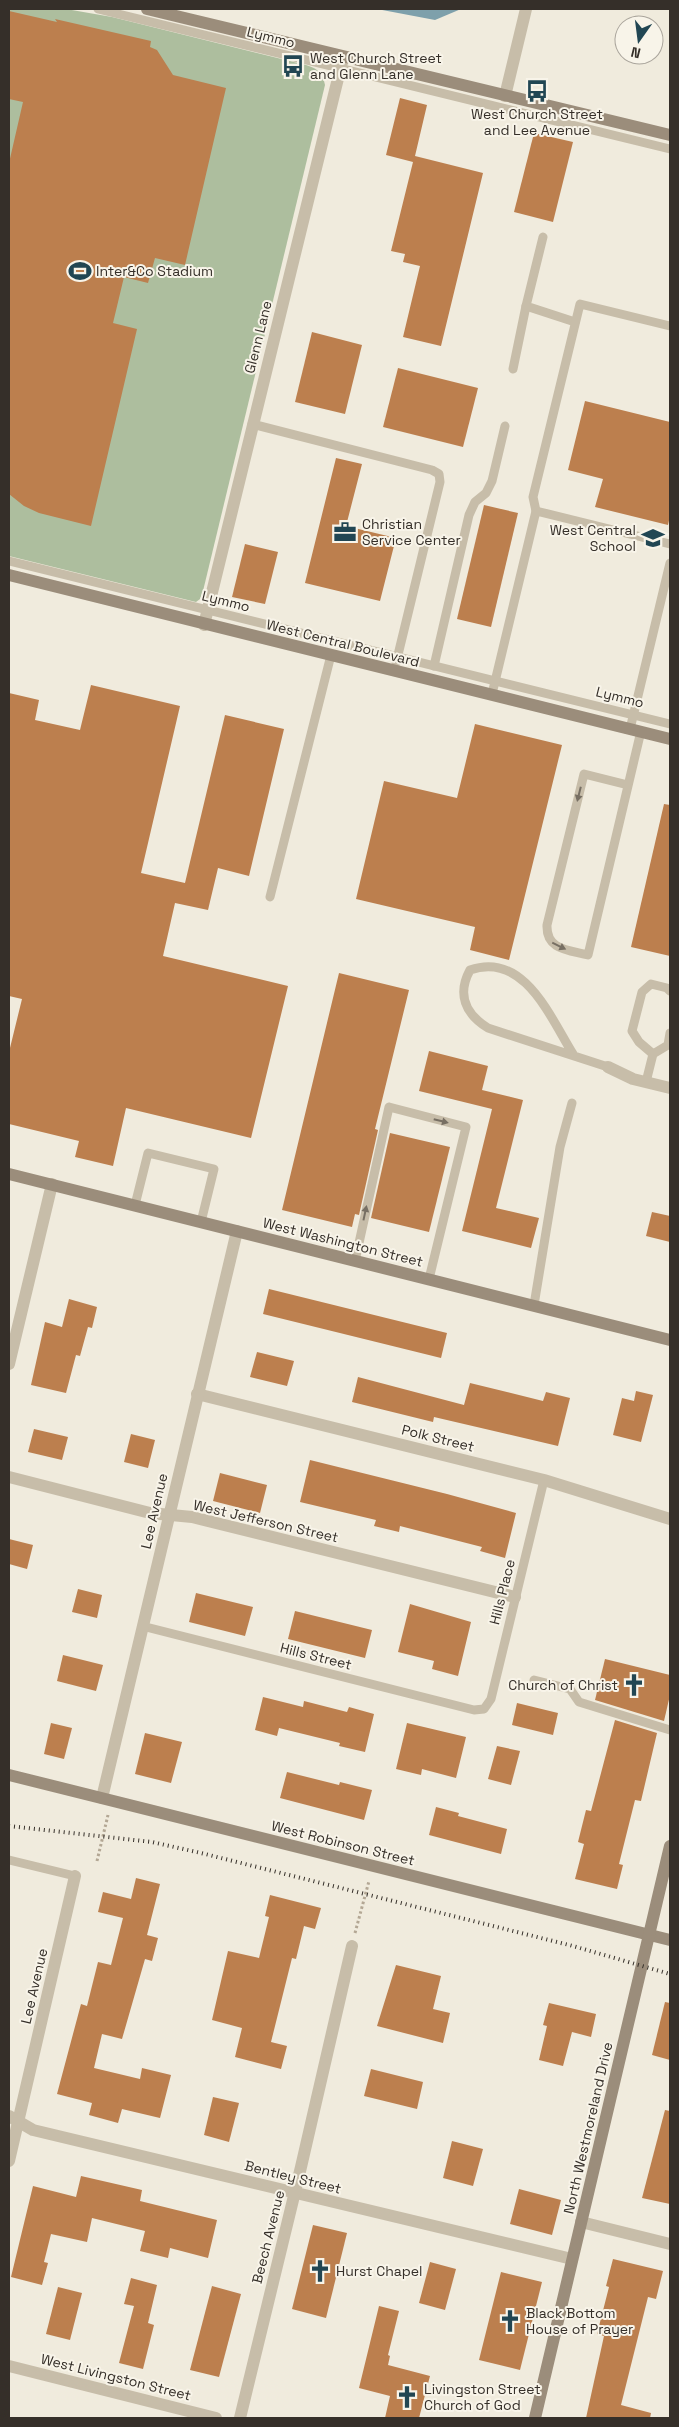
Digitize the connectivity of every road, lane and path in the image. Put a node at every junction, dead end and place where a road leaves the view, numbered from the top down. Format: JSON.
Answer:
{"nodes":[{"id":1,"x":98,"y":9,"type":"edge"},
{"id":2,"x":147,"y":9,"type":"edge"},
{"id":3,"x":526,"y":9,"type":"edge"},
{"id":4,"x":341,"y":63,"type":"junction"},
{"id":5,"x":505,"y":96,"type":"junction"},
{"id":6,"x":670,"y":136,"type":"edge"},
{"id":7,"x":670,"y":149,"type":"edge"},
{"id":8,"x":543,"y":237,"type":"dead end"},
{"id":9,"x":526,"y":306,"type":"junction"},
{"id":10,"x":575,"y":322,"type":"junction"},
{"id":11,"x":670,"y":326,"type":"edge"},
{"id":12,"x":513,"y":369,"type":"dead end"},
{"id":13,"x":252,"y":424,"type":"junction"},
{"id":14,"x":505,"y":426,"type":"dead end"},
{"id":15,"x":536,"y":511,"type":"junction"},
{"id":16,"x":670,"y":544,"type":"edge"},
{"id":17,"x":9,"y":561,"type":"edge"},
{"id":18,"x":670,"y":563,"type":"edge"},
{"id":19,"x":9,"y":576,"type":"edge"},
{"id":20,"x":208,"y":610,"type":"junction"},
{"id":21,"x":204,"y":625,"type":"junction"},
{"id":22,"x":331,"y":655,"type":"junction"},
{"id":23,"x":398,"y":657,"type":"junction"},
{"id":24,"x":434,"y":666,"type":"junction"},
{"id":25,"x":395,"y":670,"type":"junction"},
{"id":26,"x":495,"y":681,"type":"junction"},
{"id":27,"x":492,"y":694,"type":"junction"},
{"id":28,"x":634,"y":714,"type":"junction"},
{"id":29,"x":670,"y":724,"type":"edge"},
{"id":30,"x":635,"y":730,"type":"junction"},
{"id":31,"x":670,"y":739,"type":"edge"},
{"id":32,"x":628,"y":785,"type":"junction"},
{"id":33,"x":270,"y":897,"type":"dead end"},
{"id":34,"x":670,"y":991,"type":"edge"},
{"id":35,"x":670,"y":1033,"type":"edge"},
{"id":36,"x":573,"y":1054,"type":"junction"},
{"id":37,"x":653,"y":1054,"type":"junction"},
{"id":38,"x":608,"y":1067,"type":"joint"},
{"id":39,"x":646,"y":1082,"type":"junction"},
{"id":40,"x":670,"y":1088,"type":"edge"},
{"id":41,"x":572,"y":1104,"type":"dead end"},
{"id":42,"x":9,"y":1174,"type":"edge"},
{"id":43,"x":52,"y":1184,"type":"junction"},
{"id":44,"x":135,"y":1205,"type":"junction"},
{"id":45,"x":201,"y":1222,"type":"junction"},
{"id":46,"x":237,"y":1231,"type":"junction"},
{"id":47,"x":355,"y":1261,"type":"junction"},
{"id":48,"x":429,"y":1279,"type":"junction"},
{"id":49,"x":534,"y":1305,"type":"junction"},
{"id":50,"x":670,"y":1340,"type":"edge"},
{"id":51,"x":9,"y":1364,"type":"edge"},
{"id":52,"x":197,"y":1394,"type":"junction"},
{"id":53,"x":9,"y":1476,"type":"edge"},
{"id":54,"x":544,"y":1480,"type":"junction"},
{"id":55,"x":169,"y":1514,"type":"junction"},
{"id":56,"x":670,"y":1519,"type":"edge"},
{"id":57,"x":515,"y":1597,"type":"junction"},
{"id":58,"x":142,"y":1626,"type":"junction"},
{"id":59,"x":534,"y":1680,"type":"dead end"},
{"id":60,"x":484,"y":1709,"type":"joint"},
{"id":61,"x":670,"y":1730,"type":"edge"},
{"id":62,"x":9,"y":1775,"type":"edge"},
{"id":63,"x":102,"y":1798,"type":"junction"},
{"id":64,"x":107,"y":1816,"type":"dead end"},
{"id":65,"x":670,"y":1846,"type":"edge"},
{"id":66,"x":9,"y":1860,"type":"edge"},
{"id":67,"x":97,"y":1861,"type":"dead end"},
{"id":68,"x":75,"y":1876,"type":"joint"},
{"id":69,"x":367,"y":1886,"type":"dead end"},
{"id":70,"x":649,"y":1935,"type":"junction"},
{"id":71,"x":670,"y":1940,"type":"edge"},
{"id":72,"x":352,"y":1946,"type":"joint"},
{"id":73,"x":14,"y":2118,"type":"edge"},
{"id":74,"x":9,"y":2161,"type":"edge"},
{"id":75,"x":294,"y":2192,"type":"junction"},
{"id":76,"x":581,"y":2222,"type":"junction"},
{"id":77,"x":670,"y":2244,"type":"edge"},
{"id":78,"x":572,"y":2259,"type":"junction"},
{"id":79,"x":9,"y":2366,"type":"edge"},
{"id":80,"x":216,"y":2418,"type":"edge"},
{"id":81,"x":240,"y":2418,"type":"edge"},
{"id":82,"x":535,"y":2418,"type":"edge"}],
"edges":[{"from":1,"to":4,"type":"lane","name":"Lymmo"},
{"from":2,"to":4,"type":"street"},
{"from":3,"to":5,"type":"street"},
{"from":4,"to":5,"type":"street"},
{"from":4,"to":7,"type":"lane","name":"Lymmo"},
{"from":4,"to":13,"type":"street","name":"Glenn Lane"},
{"from":5,"to":6,"type":"street"},
{"from":8,"to":9,"type":"lane"},
{"from":9,"to":10,"type":"lane"},
{"from":9,"to":12,"type":"lane"},
{"from":10,"to":11,"type":"lane"},
{"from":10,"to":15,"type":"lane"},
{"from":13,"to":20,"type":"street","name":"Glenn Lane"},
{"from":13,"to":23,"type":"lane"},
{"from":14,"to":24,"type":"lane"},
{"from":15,"to":16,"type":"lane"},
{"from":15,"to":26,"type":"lane"},
{"from":17,"to":20,"type":"lane","name":"Lymmo"},
{"from":18,"to":28,"type":"lane"},
{"from":19,"to":21,"type":"street","name":"West Central Boulevard"},
{"from":20,"to":21,"type":"street","name":"Glenn Lane"},
{"from":20,"to":23,"type":"lane","name":"Lymmo"},
{"from":21,"to":22,"type":"street","name":"West Central Boulevard"},
{"from":22,"to":25,"type":"street","name":"West Central Boulevard"},
{"from":22,"to":33,"type":"lane"},
{"from":23,"to":24,"type":"lane","name":"Lymmo"},
{"from":23,"to":25,"type":"lane"},
{"from":24,"to":26,"type":"lane","name":"Lymmo"},
{"from":25,"to":27,"type":"street","name":"West Central Boulevard"},
{"from":26,"to":27,"type":"lane"},
{"from":26,"to":28,"type":"lane","name":"Lymmo"},
{"from":27,"to":30,"type":"street","name":"West Central Boulevard"},
{"from":28,"to":29,"type":"lane","name":"Lymmo"},
{"from":28,"to":30,"type":"lane"},
{"from":30,"to":31,"type":"street","name":"West Central Boulevard"},
{"from":30,"to":32,"type":"lane"},
{"from":32,"to":32,"type":"lane","one_way":true},
{"from":34,"to":37,"type":"lane"},
{"from":35,"to":37,"type":"lane"},
{"from":36,"to":36,"type":"lane"},
{"from":36,"to":38,"type":"lane"},
{"from":37,"to":39,"type":"lane"},
{"from":38,"to":39,"type":"street"},
{"from":39,"to":40,"type":"street"},
{"from":41,"to":49,"type":"lane"},
{"from":42,"to":43,"type":"street","name":"West Washington Street"},
{"from":43,"to":44,"type":"street","name":"West Washington Street"},
{"from":43,"to":51,"type":"street"},
{"from":44,"to":45,"type":"street","name":"West Washington Street"},
{"from":44,"to":45,"type":"lane"},
{"from":45,"to":46,"type":"street","name":"West Washington Street"},
{"from":46,"to":47,"type":"street","name":"West Washington Street"},
{"from":46,"to":52,"type":"street","name":"Lee Avenue"},
{"from":47,"to":48,"type":"street","name":"West Washington Street"},
{"from":47,"to":48,"type":"lane","one_way":true},
{"from":48,"to":49,"type":"street","name":"West Washington Street"},
{"from":49,"to":50,"type":"street","name":"West Washington Street"},
{"from":52,"to":54,"type":"street","name":"Polk Street"},
{"from":52,"to":55,"type":"street","name":"Lee Avenue"},
{"from":53,"to":55,"type":"street","name":"West Jefferson Street"},
{"from":54,"to":56,"type":"street","name":"Polk Street"},
{"from":54,"to":57,"type":"lane","name":"Hills Place"},
{"from":55,"to":57,"type":"street","name":"West Jefferson Street"},
{"from":55,"to":58,"type":"street","name":"Lee Avenue"},
{"from":57,"to":60,"type":"lane","name":"Hills Place"},
{"from":58,"to":60,"type":"lane","name":"Hills Street"},
{"from":58,"to":63,"type":"street","name":"Lee Avenue"},
{"from":59,"to":61,"type":"lane"},
{"from":62,"to":63,"type":"street","name":"West Robinson Street"},
{"from":63,"to":70,"type":"street","name":"West Robinson Street"},
{"from":64,"to":67,"type":"path"},
{"from":65,"to":70,"type":"street","name":"North Westmoreland Drive"},
{"from":66,"to":68,"type":"lane"},
{"from":68,"to":73,"type":"street","name":"Lee Avenue"},
{"from":69,"to":72,"type":"path"},
{"from":70,"to":71,"type":"street","name":"West Robinson Street"},
{"from":70,"to":76,"type":"street","name":"North Westmoreland Drive"},
{"from":72,"to":75,"type":"street","name":"Beech Avenue"},
{"from":73,"to":74,"type":"street","name":"Lee Avenue"},
{"from":73,"to":75,"type":"street","name":"Bentley Street"},
{"from":75,"to":78,"type":"street","name":"Bentley Street"},
{"from":75,"to":81,"type":"street","name":"Beech Avenue"},
{"from":76,"to":77,"type":"street"},
{"from":76,"to":78,"type":"street","name":"North Westmoreland Drive"},
{"from":78,"to":82,"type":"street","name":"North Westmoreland Drive"},
{"from":79,"to":80,"type":"street","name":"West Livingston Street"}]}
